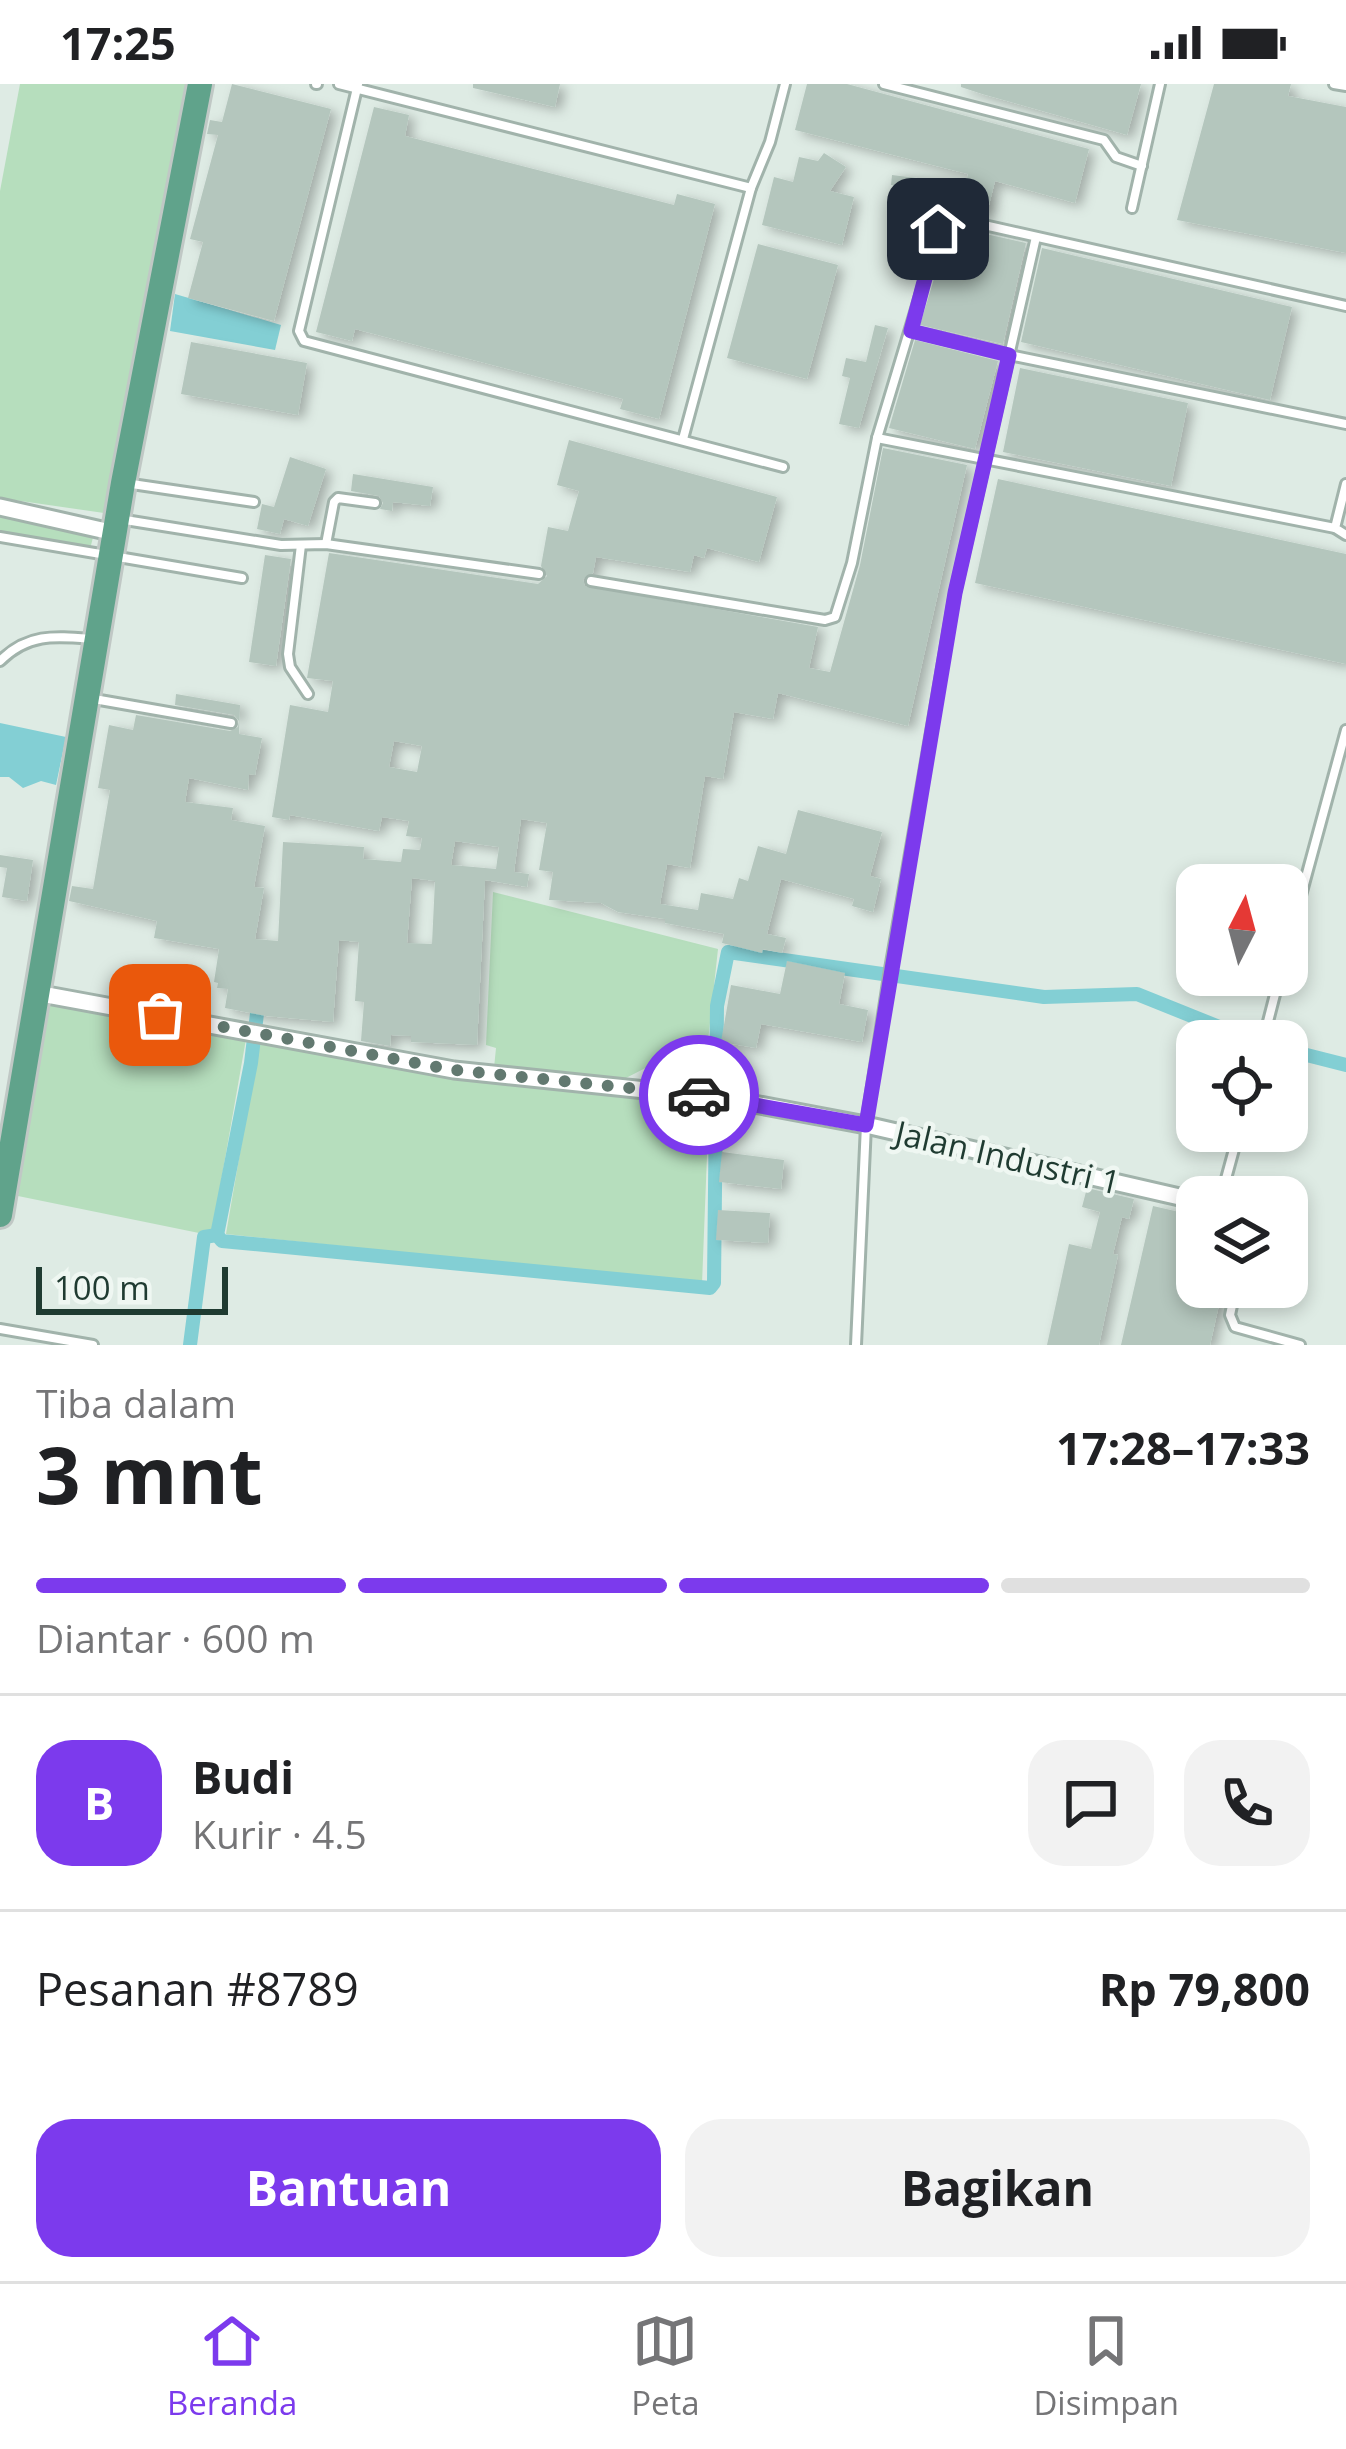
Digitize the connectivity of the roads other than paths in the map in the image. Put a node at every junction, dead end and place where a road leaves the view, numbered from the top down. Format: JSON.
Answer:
{"nodes":[{"id":1,"x":200,"y":84,"type":"edge"},
{"id":2,"x":339,"y":84,"type":"edge"},
{"id":3,"x":785,"y":84,"type":"edge"},
{"id":4,"x":884,"y":84,"type":"edge"},
{"id":5,"x":1160,"y":84,"type":"edge"},
{"id":6,"x":1334,"y":84,"type":"edge"},
{"id":7,"x":1346,"y":86,"type":"edge"},
{"id":8,"x":357,"y":87,"type":"edge"},
{"id":9,"x":1142,"y":166,"type":"junction"},
{"id":10,"x":752,"y":188,"type":"junction"},
{"id":11,"x":1132,"y":208,"type":"dead end"},
{"id":12,"x":1036,"y":237,"type":"junction"},
{"id":13,"x":1346,"y":306,"type":"edge"},
{"id":14,"x":911,"y":331,"type":"junction"},
{"id":15,"x":1009,"y":355,"type":"junction"},
{"id":16,"x":1346,"y":424,"type":"edge"},
{"id":17,"x":877,"y":438,"type":"junction"},
{"id":18,"x":682,"y":439,"type":"junction"},
{"id":19,"x":986,"y":459,"type":"junction"},
{"id":20,"x":783,"y":467,"type":"dead end"},
{"id":21,"x":123,"y":483,"type":"junction"},
{"id":22,"x":1346,"y":484,"type":"edge"},
{"id":23,"x":254,"y":502,"type":"dead end"},
{"id":24,"x":375,"y":503,"type":"dead end"},
{"id":25,"x":0,"y":507,"type":"edge"},
{"id":26,"x":1335,"y":528,"type":"junction"},
{"id":27,"x":115,"y":535,"type":"junction"},
{"id":28,"x":1346,"y":535,"type":"edge"},
{"id":29,"x":0,"y":537,"type":"edge"},
{"id":30,"x":301,"y":544,"type":"junction"},
{"id":31,"x":326,"y":544,"type":"junction"},
{"id":32,"x":539,"y":574,"type":"dead end"},
{"id":33,"x":242,"y":578,"type":"dead end"},
{"id":34,"x":591,"y":581,"type":"dead end"},
{"id":35,"x":97,"y":640,"type":"junction"},
{"id":36,"x":0,"y":662,"type":"edge"},
{"id":37,"x":308,"y":694,"type":"dead end"},
{"id":38,"x":87,"y":698,"type":"junction"},
{"id":39,"x":231,"y":723,"type":"dead end"},
{"id":40,"x":1346,"y":730,"type":"edge"},
{"id":41,"x":1308,"y":870,"type":"edge"},
{"id":42,"x":36,"y":993,"type":"junction"},
{"id":43,"x":866,"y":1125,"type":"junction"},
{"id":44,"x":6,"y":1145,"type":"edge"},
{"id":45,"x":1176,"y":1196,"type":"edge"},
{"id":46,"x":0,"y":1215,"type":"edge"},
{"id":47,"x":1232,"y":1308,"type":"edge"},
{"id":48,"x":0,"y":1329,"type":"edge"},
{"id":49,"x":93,"y":1345,"type":"edge"},
{"id":50,"x":856,"y":1345,"type":"edge"},
{"id":51,"x":1300,"y":1345,"type":"edge"}],
"edges":[{"from":1,"to":21,"type":"main road"},
{"from":2,"to":8,"type":"lane"},
{"from":3,"to":10,"type":"lane"},
{"from":4,"to":9,"type":"lane"},
{"from":5,"to":9,"type":"lane"},
{"from":6,"to":7,"type":"lane"},
{"from":8,"to":10,"type":"lane"},
{"from":8,"to":18,"type":"lane"},
{"from":9,"to":11,"type":"lane"},
{"from":10,"to":18,"type":"lane"},
{"from":12,"to":13,"type":"lane"},
{"from":12,"to":14,"type":"lane"},
{"from":12,"to":15,"type":"lane"},
{"from":14,"to":15,"type":"lane"},
{"from":14,"to":17,"type":"lane"},
{"from":15,"to":16,"type":"lane"},
{"from":15,"to":19,"type":"lane"},
{"from":17,"to":19,"type":"lane"},
{"from":17,"to":34,"type":"lane"},
{"from":18,"to":20,"type":"lane"},
{"from":19,"to":26,"type":"lane"},
{"from":19,"to":43,"type":"lane"},
{"from":21,"to":23,"type":"lane"},
{"from":21,"to":27,"type":"main road"},
{"from":22,"to":26,"type":"lane"},
{"from":24,"to":31,"type":"lane"},
{"from":25,"to":27,"type":"street"},
{"from":26,"to":28,"type":"lane"},
{"from":27,"to":29,"type":"lane"},
{"from":27,"to":30,"type":"lane"},
{"from":27,"to":33,"type":"lane"},
{"from":27,"to":35,"type":"main road"},
{"from":30,"to":31,"type":"lane"},
{"from":30,"to":37,"type":"lane"},
{"from":31,"to":32,"type":"lane"},
{"from":35,"to":36,"type":"lane"},
{"from":35,"to":38,"type":"main road"},
{"from":38,"to":39,"type":"lane"},
{"from":38,"to":42,"type":"main road"},
{"from":40,"to":41,"type":"lane"},
{"from":42,"to":43,"type":"street","name":"Jalan Industri 1"},
{"from":42,"to":44,"type":"main road"},
{"from":43,"to":45,"type":"street","name":"Jalan Industri 1"},
{"from":43,"to":50,"type":"lane"},
{"from":44,"to":46,"type":"main road"},
{"from":47,"to":51,"type":"lane"},
{"from":48,"to":49,"type":"lane"}]}
